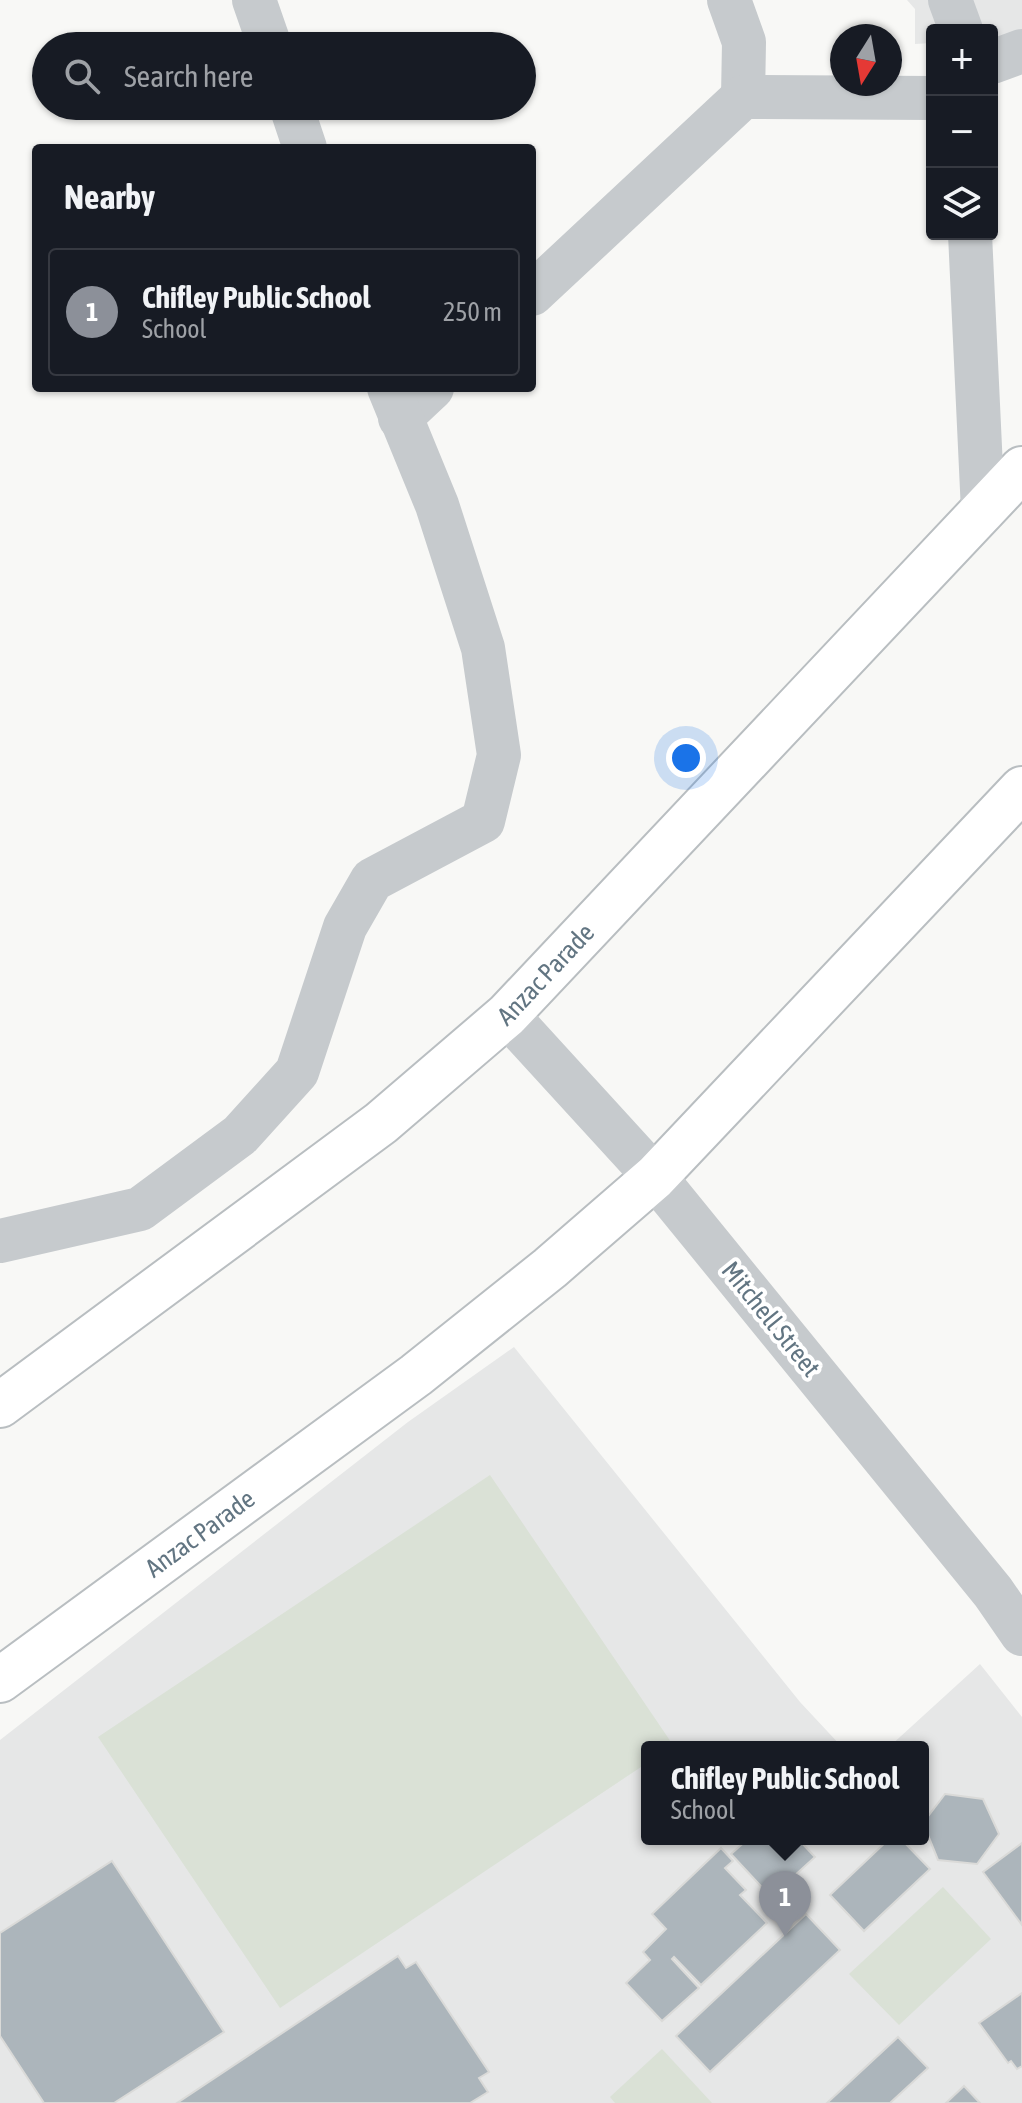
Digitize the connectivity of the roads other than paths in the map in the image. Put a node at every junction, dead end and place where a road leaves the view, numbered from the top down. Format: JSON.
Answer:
{"nodes":[{"id":1,"x":254,"y":0,"type":"edge"},
{"id":2,"x":729,"y":0,"type":"edge"},
{"id":3,"x":950,"y":0,"type":"edge"},
{"id":4,"x":959,"y":24,"type":"edge"},
{"id":5,"x":265,"y":32,"type":"edge"},
{"id":6,"x":1022,"y":51,"type":"edge"},
{"id":7,"x":998,"y":60,"type":"edge"},
{"id":8,"x":743,"y":97,"type":"junction"},
{"id":9,"x":926,"y":98,"type":"edge"},
{"id":10,"x":296,"y":120,"type":"edge"},
{"id":11,"x":304,"y":144,"type":"edge"},
{"id":12,"x":970,"y":240,"type":"edge"},
{"id":13,"x":536,"y":290,"type":"edge"},
{"id":14,"x":422,"y":392,"type":"edge"},
{"id":15,"x":394,"y":403,"type":"edge"},
{"id":16,"x":1022,"y":469,"type":"edge"},
{"id":17,"x":983,"y":511,"type":"junction"},
{"id":18,"x":1022,"y":789,"type":"edge"},
{"id":19,"x":507,"y":1015,"type":"junction"},
{"id":20,"x":655,"y":1177,"type":"junction"},
{"id":21,"x":0,"y":1241,"type":"edge"},
{"id":22,"x":0,"y":1405,"type":"edge"},
{"id":23,"x":1008,"y":1579,"type":"edge"},
{"id":24,"x":1022,"y":1634,"type":"edge"},
{"id":25,"x":0,"y":1680,"type":"edge"}],
"edges":[{"from":1,"to":5,"type":"street"},
{"from":2,"to":8,"type":"street"},
{"from":3,"to":4,"type":"street"},
{"from":6,"to":7,"type":"street"},
{"from":8,"to":9,"type":"street"},
{"from":8,"to":13,"type":"street"},
{"from":10,"to":11,"type":"street"},
{"from":12,"to":17,"type":"street"},
{"from":14,"to":15,"type":"street"},
{"from":15,"to":21,"type":"street"},
{"from":16,"to":17,"type":"main road","name":"Anzac Parade"},
{"from":17,"to":19,"type":"main road","name":"Anzac Parade"},
{"from":18,"to":20,"type":"main road","name":"Anzac Parade"},
{"from":19,"to":20,"type":"street","name":"Mitchell Street"},
{"from":19,"to":22,"type":"main road","name":"Anzac Parade"},
{"from":20,"to":23,"type":"street","name":"Mitchell Street"},
{"from":20,"to":25,"type":"main road","name":"Anzac Parade"},
{"from":23,"to":24,"type":"street","name":"Mitchell Street"}]}
